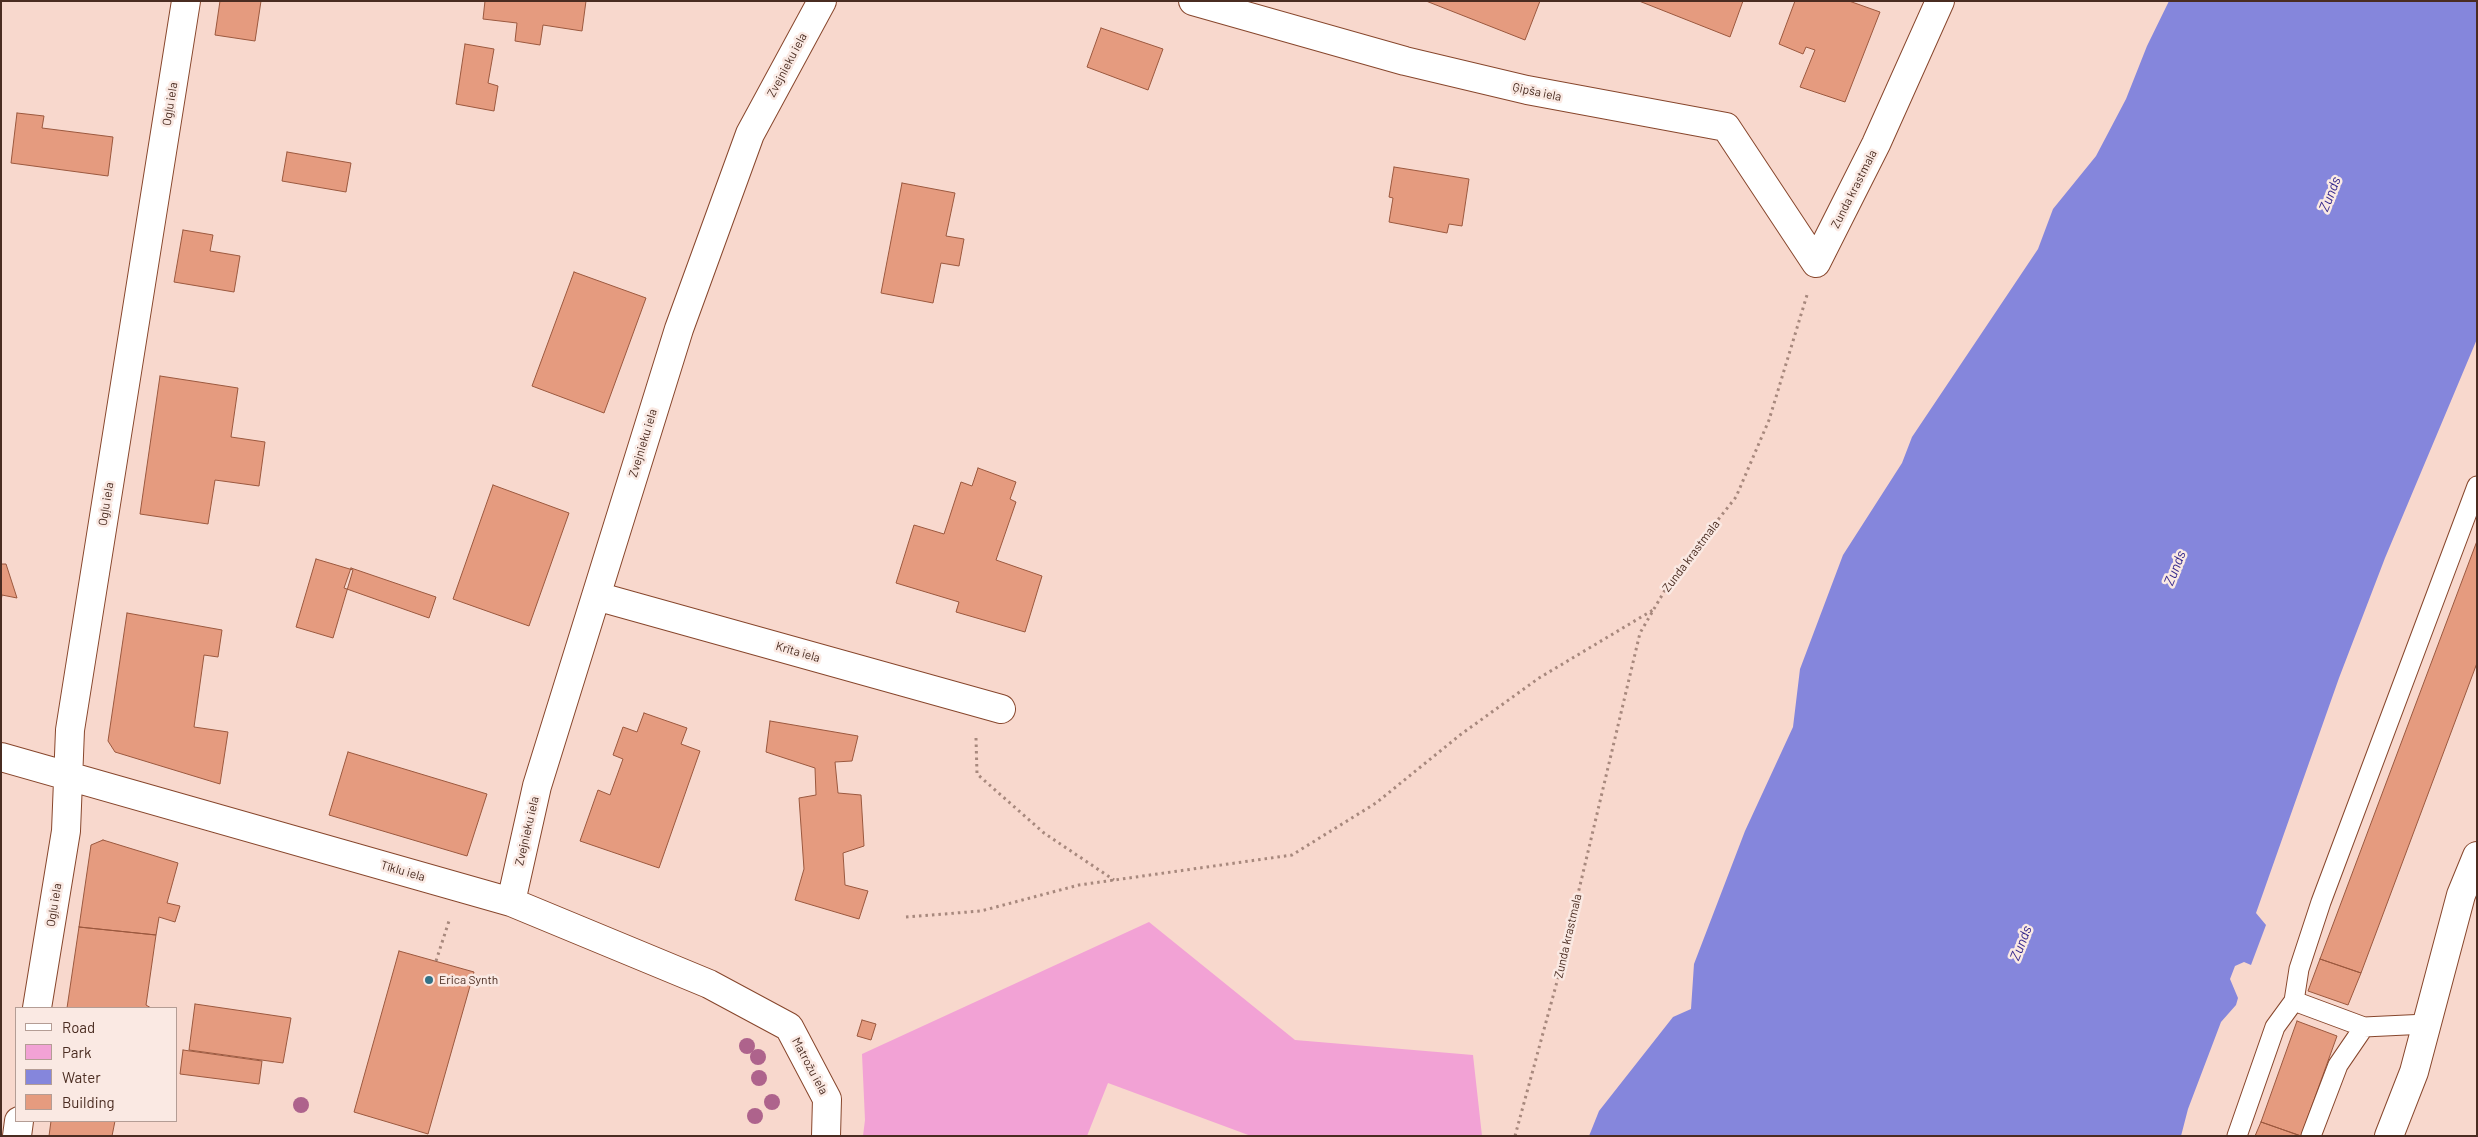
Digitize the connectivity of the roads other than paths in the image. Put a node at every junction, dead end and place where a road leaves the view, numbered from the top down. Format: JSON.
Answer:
{"nodes":[{"id":1,"x":186,"y":1,"type":"edge"},
{"id":2,"x":822,"y":1,"type":"edge"},
{"id":3,"x":1192,"y":1,"type":"edge"},
{"id":4,"x":1940,"y":1,"type":"edge"},
{"id":5,"x":1816,"y":263,"type":"joint"},
{"id":6,"x":2477,"y":486,"type":"edge"},
{"id":7,"x":596,"y":596,"type":"junction"},
{"id":8,"x":1001,"y":709,"type":"dead end"},
{"id":9,"x":1,"y":757,"type":"edge"},
{"id":10,"x":68,"y":776,"type":"junction"},
{"id":11,"x":2477,"y":856,"type":"edge"},
{"id":12,"x":511,"y":902,"type":"junction"},
{"id":13,"x":2294,"y":1001,"type":"junction"},
{"id":14,"x":37,"y":1007,"type":"edge"},
{"id":15,"x":2427,"y":1024,"type":"junction"},
{"id":16,"x":789,"y":1027,"type":"joint"},
{"id":17,"x":2364,"y":1027,"type":"junction"},
{"id":18,"x":19,"y":1122,"type":"edge"},
{"id":19,"x":17,"y":1136,"type":"edge"},
{"id":20,"x":826,"y":1136,"type":"edge"},
{"id":21,"x":2237,"y":1136,"type":"edge"},
{"id":22,"x":2311,"y":1136,"type":"edge"},
{"id":23,"x":2389,"y":1136,"type":"edge"}],
"edges":[{"from":1,"to":10,"type":"street","name":"Ogļu iela"},
{"from":2,"to":7,"type":"street","name":"Zvejnieku iela"},
{"from":3,"to":5,"type":"street","name":"Ģipša iela"},
{"from":4,"to":5,"type":"street","name":"Zunda krastmala"},
{"from":6,"to":13,"type":"lane"},
{"from":7,"to":8,"type":"street","name":"Krīta iela"},
{"from":7,"to":12,"type":"street","name":"Zvejnieku iela"},
{"from":9,"to":10,"type":"street","name":"Tīklu iela"},
{"from":10,"to":12,"type":"street","name":"Tīklu iela"},
{"from":10,"to":14,"type":"street","name":"Ogļu iela"},
{"from":11,"to":15,"type":"street"},
{"from":12,"to":16,"type":"street","name":"Tīklu iela"},
{"from":13,"to":17,"type":"lane"},
{"from":13,"to":21,"type":"lane"},
{"from":15,"to":17,"type":"lane"},
{"from":15,"to":23,"type":"street"},
{"from":16,"to":20,"type":"street","name":"Matrožu iela"},
{"from":17,"to":22,"type":"lane"},
{"from":18,"to":19,"type":"street"}]}
